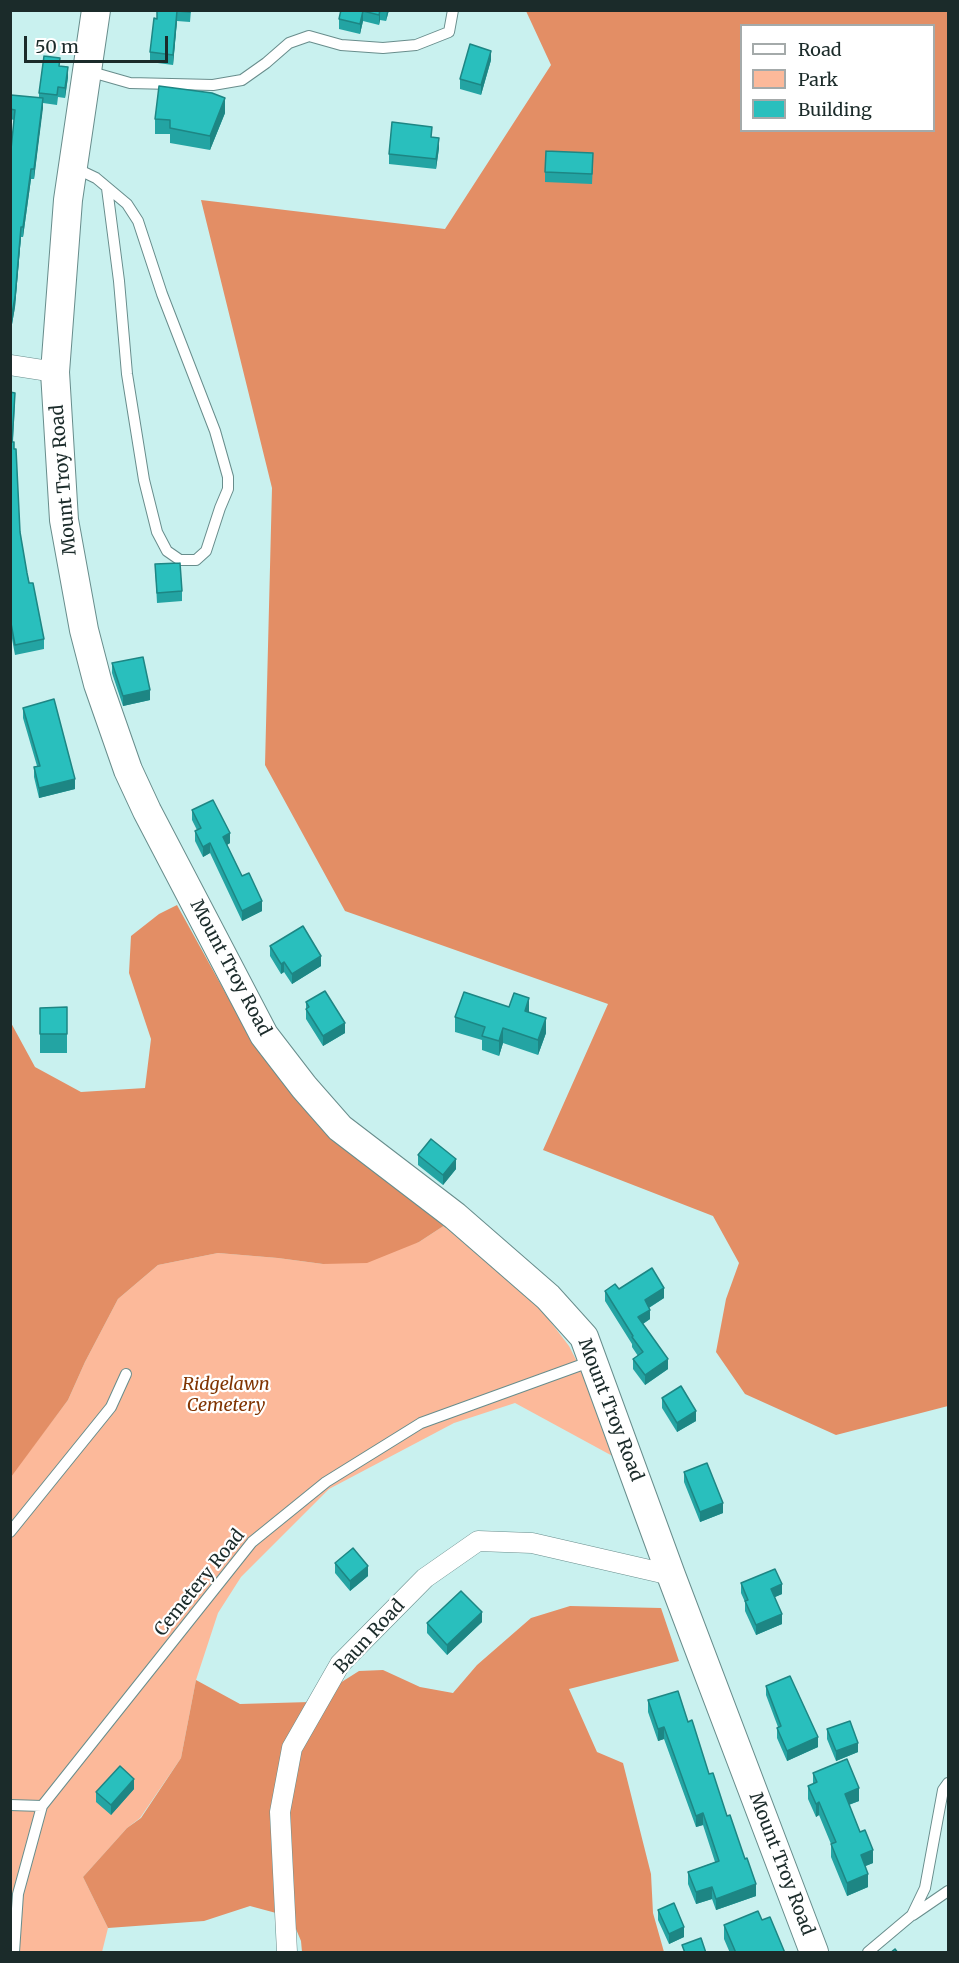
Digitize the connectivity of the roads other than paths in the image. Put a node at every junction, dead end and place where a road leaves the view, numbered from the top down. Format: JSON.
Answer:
{"nodes":[{"id":1,"x":96,"y":10,"type":"edge"},
{"id":2,"x":453,"y":10,"type":"edge"},
{"id":3,"x":87,"y":71,"type":"junction"},
{"id":4,"x":73,"y":166,"type":"junction"},
{"id":5,"x":107,"y":188,"type":"junction"},
{"id":6,"x":10,"y":365,"type":"edge"},
{"id":7,"x":55,"y":372,"type":"junction"},
{"id":8,"x":592,"y":1361,"type":"junction"},
{"id":9,"x":126,"y":1374,"type":"dead end"},
{"id":10,"x":10,"y":1532,"type":"edge"},
{"id":11,"x":671,"y":1575,"type":"junction"},
{"id":12,"x":948,"y":1783,"type":"edge"},
{"id":13,"x":10,"y":1805,"type":"edge"},
{"id":14,"x":42,"y":1806,"type":"junction"},
{"id":15,"x":14,"y":1891,"type":"edge"},
{"id":16,"x":948,"y":1892,"type":"edge"},
{"id":17,"x":912,"y":1915,"type":"junction"},
{"id":18,"x":14,"y":1953,"type":"edge"},
{"id":19,"x":287,"y":1953,"type":"edge"},
{"id":20,"x":814,"y":1953,"type":"edge"},
{"id":21,"x":868,"y":1953,"type":"edge"}],
"edges":[{"from":1,"to":3,"type":"street","name":"Mount Troy Road"},
{"from":2,"to":3,"type":"lane"},
{"from":3,"to":4,"type":"street","name":"Mount Troy Road"},
{"from":4,"to":5,"type":"lane"},
{"from":4,"to":7,"type":"street","name":"Mount Troy Road"},
{"from":5,"to":5,"type":"lane"},
{"from":6,"to":7,"type":"street"},
{"from":7,"to":8,"type":"street","name":"Mount Troy Road"},
{"from":8,"to":11,"type":"street","name":"Mount Troy Road"},
{"from":8,"to":14,"type":"lane","name":"Cemetery Road"},
{"from":9,"to":10,"type":"lane"},
{"from":11,"to":19,"type":"street","name":"Baun Road"},
{"from":11,"to":20,"type":"street","name":"Mount Troy Road"},
{"from":12,"to":17,"type":"lane"},
{"from":13,"to":14,"type":"lane"},
{"from":14,"to":15,"type":"lane","name":"Cemetery Road"},
{"from":15,"to":18,"type":"lane","name":"Cemetery Road"},
{"from":16,"to":17,"type":"lane"},
{"from":17,"to":21,"type":"lane"}]}
